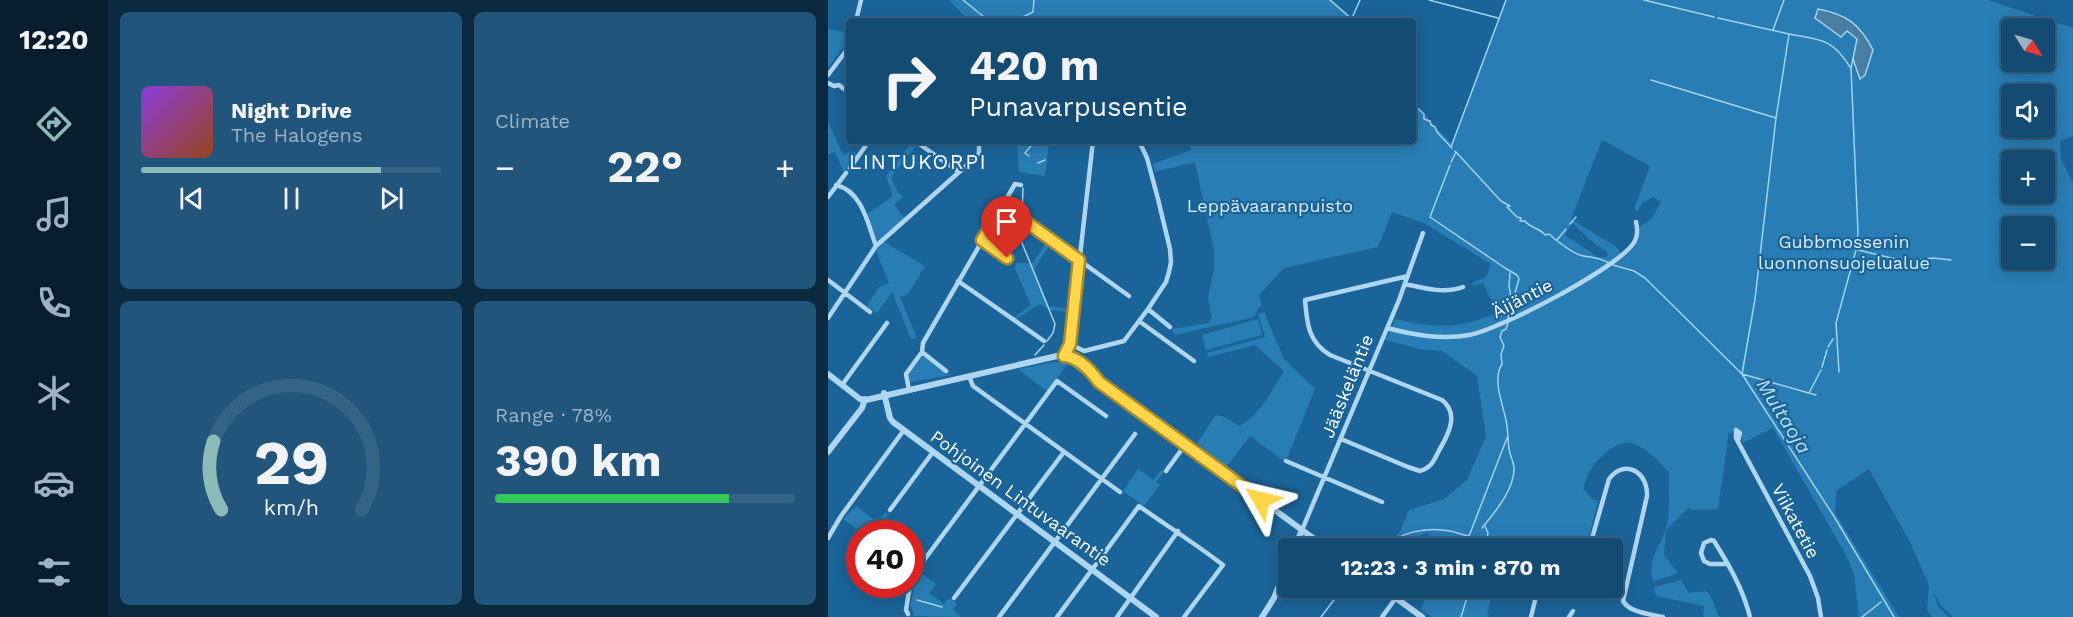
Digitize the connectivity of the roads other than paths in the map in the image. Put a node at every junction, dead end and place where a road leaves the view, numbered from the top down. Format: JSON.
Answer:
{"nodes":[{"id":1,"x":861,"y":0,"type":"edge"},
{"id":2,"x":857,"y":18,"type":"edge"},
{"id":3,"x":846,"y":51,"type":"edge"},
{"id":4,"x":828,"y":75,"type":"edge"},
{"id":5,"x":828,"y":83,"type":"edge"},
{"id":6,"x":846,"y":91,"type":"edge"},
{"id":7,"x":867,"y":144,"type":"edge"},
{"id":8,"x":919,"y":144,"type":"edge"},
{"id":9,"x":979,"y":144,"type":"edge"},
{"id":10,"x":1093,"y":144,"type":"edge"},
{"id":11,"x":1140,"y":144,"type":"edge"},
{"id":12,"x":958,"y":172,"type":"junction"},
{"id":13,"x":836,"y":185,"type":"junction"},
{"id":14,"x":1018,"y":185,"type":"dead end"},
{"id":15,"x":828,"y":197,"type":"edge"},
{"id":16,"x":1003,"y":205,"type":"junction"},
{"id":17,"x":1636,"y":222,"type":"dead end"},
{"id":18,"x":1424,"y":233,"type":"dead end"},
{"id":19,"x":982,"y":240,"type":"junction"},
{"id":20,"x":876,"y":246,"type":"junction"},
{"id":21,"x":1007,"y":258,"type":"dead end"},
{"id":22,"x":1079,"y":260,"type":"junction"},
{"id":23,"x":1408,"y":276,"type":"junction"},
{"id":24,"x":828,"y":280,"type":"edge"},
{"id":25,"x":958,"y":280,"type":"junction"},
{"id":26,"x":1405,"y":284,"type":"junction"},
{"id":27,"x":1463,"y":287,"type":"dead end"},
{"id":28,"x":846,"y":293,"type":"junction"},
{"id":29,"x":1129,"y":296,"type":"dead end"},
{"id":30,"x":1148,"y":309,"type":"junction"},
{"id":31,"x":870,"y":312,"type":"dead end"},
{"id":32,"x":828,"y":318,"type":"edge"},
{"id":33,"x":1139,"y":321,"type":"junction"},
{"id":34,"x":886,"y":323,"type":"dead end"},
{"id":35,"x":1170,"y":327,"type":"dead end"},
{"id":36,"x":1387,"y":328,"type":"junction"},
{"id":37,"x":1044,"y":341,"type":"dead end"},
{"id":38,"x":1070,"y":344,"type":"junction"},
{"id":39,"x":922,"y":352,"type":"junction"},
{"id":40,"x":1064,"y":356,"type":"junction"},
{"id":41,"x":1194,"y":361,"type":"dead end"},
{"id":42,"x":946,"y":371,"type":"dead end"},
{"id":43,"x":1368,"y":372,"type":"junction"},
{"id":44,"x":828,"y":374,"type":"edge"},
{"id":45,"x":969,"y":376,"type":"junction"},
{"id":46,"x":842,"y":385,"type":"junction"},
{"id":47,"x":909,"y":389,"type":"junction"},
{"id":48,"x":885,"y":394,"type":"junction"},
{"id":49,"x":863,"y":398,"type":"junction"},
{"id":50,"x":1106,"y":417,"type":"dead end"},
{"id":51,"x":1026,"y":424,"type":"junction"},
{"id":52,"x":904,"y":430,"type":"junction"},
{"id":53,"x":1135,"y":434,"type":"dead end"},
{"id":54,"x":1341,"y":439,"type":"junction"},
{"id":55,"x":1738,"y":441,"type":"dead end"},
{"id":56,"x":1185,"y":445,"type":"junction"},
{"id":57,"x":828,"y":452,"type":"edge"},
{"id":58,"x":933,"y":452,"type":"junction"},
{"id":59,"x":1064,"y":452,"type":"junction"},
{"id":60,"x":1286,"y":461,"type":"dead end"},
{"id":61,"x":1166,"y":471,"type":"dead end"},
{"id":62,"x":1325,"y":478,"type":"junction"},
{"id":63,"x":1102,"y":479,"type":"junction"},
{"id":64,"x":980,"y":486,"type":"junction"},
{"id":65,"x":1120,"y":492,"type":"dead end"},
{"id":66,"x":1382,"y":502,"type":"dead end"},
{"id":67,"x":890,"y":510,"type":"dead end"},
{"id":68,"x":1017,"y":513,"type":"junction"},
{"id":69,"x":1302,"y":530,"type":"junction"},
{"id":70,"x":1178,"y":531,"type":"junction"},
{"id":71,"x":828,"y":538,"type":"edge"},
{"id":72,"x":1299,"y":538,"type":"edge"},
{"id":73,"x":1313,"y":538,"type":"edge"},
{"id":74,"x":1592,"y":538,"type":"edge"},
{"id":75,"x":1055,"y":542,"type":"junction"},
{"id":76,"x":924,"y":560,"type":"edge"},
{"id":77,"x":1728,"y":564,"type":"junction"},
{"id":78,"x":1092,"y":569,"type":"junction"},
{"id":79,"x":1278,"y":588,"type":"edge"},
{"id":80,"x":908,"y":598,"type":"edge"},
{"id":81,"x":954,"y":598,"type":"dead end"},
{"id":82,"x":1131,"y":598,"type":"junction"},
{"id":83,"x":1396,"y":598,"type":"joint"},
{"id":84,"x":1536,"y":598,"type":"edge"},
{"id":85,"x":1623,"y":598,"type":"edge"},
{"id":86,"x":1623,"y":598,"type":"edge"},
{"id":87,"x":1573,"y":611,"type":"dead end"},
{"id":88,"x":908,"y":614,"type":"dead end"},
{"id":89,"x":999,"y":617,"type":"edge"},
{"id":90,"x":1057,"y":617,"type":"edge"},
{"id":91,"x":1117,"y":617,"type":"edge"},
{"id":92,"x":1156,"y":617,"type":"edge"},
{"id":93,"x":1184,"y":617,"type":"edge"},
{"id":94,"x":1262,"y":617,"type":"edge"},
{"id":95,"x":1382,"y":617,"type":"edge"},
{"id":96,"x":1422,"y":617,"type":"edge"},
{"id":97,"x":1531,"y":617,"type":"edge"},
{"id":98,"x":1569,"y":617,"type":"edge"},
{"id":99,"x":1663,"y":617,"type":"edge"},
{"id":100,"x":1750,"y":617,"type":"edge"},
{"id":101,"x":1821,"y":617,"type":"edge"}],
"edges":[{"from":1,"to":2,"type":"street"},
{"from":3,"to":4,"type":"street"},
{"from":5,"to":6,"type":"street"},
{"from":7,"to":13,"type":"street"},
{"from":8,"to":12,"type":"street"},
{"from":9,"to":12,"type":"street"},
{"from":10,"to":22,"type":"street"},
{"from":11,"to":30,"type":"street"},
{"from":12,"to":20,"type":"street"},
{"from":13,"to":15,"type":"street"},
{"from":13,"to":20,"type":"street"},
{"from":14,"to":16,"type":"street"},
{"from":16,"to":19,"type":"street"},
{"from":16,"to":22,"type":"street"},
{"from":17,"to":36,"type":"street","name":"Äijäntie"},
{"from":18,"to":23,"type":"street","name":"Jääskeläntie"},
{"from":19,"to":21,"type":"street"},
{"from":19,"to":25,"type":"street"},
{"from":20,"to":28,"type":"street"},
{"from":22,"to":29,"type":"street"},
{"from":22,"to":38,"type":"street"},
{"from":23,"to":26,"type":"street","name":"Jääskeläntie"},
{"from":23,"to":43,"type":"street"},
{"from":24,"to":28,"type":"street"},
{"from":25,"to":37,"type":"street"},
{"from":25,"to":39,"type":"street"},
{"from":26,"to":27,"type":"street"},
{"from":26,"to":36,"type":"street","name":"Jääskeläntie"},
{"from":28,"to":31,"type":"street"},
{"from":28,"to":32,"type":"street"},
{"from":30,"to":33,"type":"street"},
{"from":30,"to":35,"type":"street"},
{"from":33,"to":38,"type":"street"},
{"from":33,"to":41,"type":"street"},
{"from":34,"to":46,"type":"street"},
{"from":36,"to":43,"type":"street","name":"Jääskeläntie"},
{"from":38,"to":40,"type":"street"},
{"from":39,"to":42,"type":"street"},
{"from":39,"to":47,"type":"street"},
{"from":40,"to":45,"type":"street"},
{"from":40,"to":56,"type":"street"},
{"from":43,"to":54,"type":"street","name":"Jääskeläntie"},
{"from":43,"to":54,"type":"street"},
{"from":44,"to":46,"type":"street"},
{"from":45,"to":47,"type":"street"},
{"from":45,"to":51,"type":"street"},
{"from":46,"to":49,"type":"street"},
{"from":47,"to":48,"type":"street"},
{"from":48,"to":49,"type":"street"},
{"from":48,"to":52,"type":"street","name":"Pohjoinen Lintuvaarantie"},
{"from":49,"to":57,"type":"street"},
{"from":50,"to":51,"type":"street"},
{"from":51,"to":59,"type":"street"},
{"from":51,"to":64,"type":"street"},
{"from":52,"to":58,"type":"street","name":"Pohjoinen Lintuvaarantie"},
{"from":52,"to":71,"type":"street"},
{"from":53,"to":63,"type":"street"},
{"from":54,"to":62,"type":"street","name":"Jääskeläntie"},
{"from":55,"to":101,"type":"street","name":"Viikatetie"},
{"from":56,"to":61,"type":"street"},
{"from":56,"to":69,"type":"street"},
{"from":58,"to":64,"type":"street","name":"Pohjoinen Lintuvaarantie"},
{"from":58,"to":67,"type":"street"},
{"from":59,"to":63,"type":"street"},
{"from":59,"to":68,"type":"street"},
{"from":60,"to":62,"type":"street"},
{"from":62,"to":66,"type":"street"},
{"from":62,"to":69,"type":"street","name":"Jääskeläntie"},
{"from":63,"to":65,"type":"street"},
{"from":63,"to":75,"type":"street"},
{"from":64,"to":68,"type":"street","name":"Pohjoinen Lintuvaarantie"},
{"from":64,"to":76,"type":"street"},
{"from":68,"to":75,"type":"street","name":"Pohjoinen Lintuvaarantie"},
{"from":68,"to":81,"type":"street"},
{"from":69,"to":72,"type":"street","name":"Jääskeläntie"},
{"from":69,"to":73,"type":"street"},
{"from":70,"to":78,"type":"street"},
{"from":70,"to":82,"type":"street"},
{"from":70,"to":93,"type":"street"},
{"from":74,"to":85,"type":"street"},
{"from":75,"to":78,"type":"street","name":"Pohjoinen Lintuvaarantie"},
{"from":75,"to":89,"type":"street"},
{"from":77,"to":77,"type":"street"},
{"from":77,"to":100,"type":"street"},
{"from":78,"to":82,"type":"street","name":"Pohjoinen Lintuvaarantie"},
{"from":78,"to":90,"type":"street"},
{"from":79,"to":94,"type":"street"},
{"from":80,"to":88,"type":"street"},
{"from":82,"to":91,"type":"street"},
{"from":82,"to":92,"type":"street","name":"Pohjoinen Lintuvaarantie"},
{"from":83,"to":95,"type":"street"},
{"from":83,"to":96,"type":"street"},
{"from":84,"to":97,"type":"street"},
{"from":86,"to":99,"type":"street"},
{"from":87,"to":98,"type":"street"}]}
